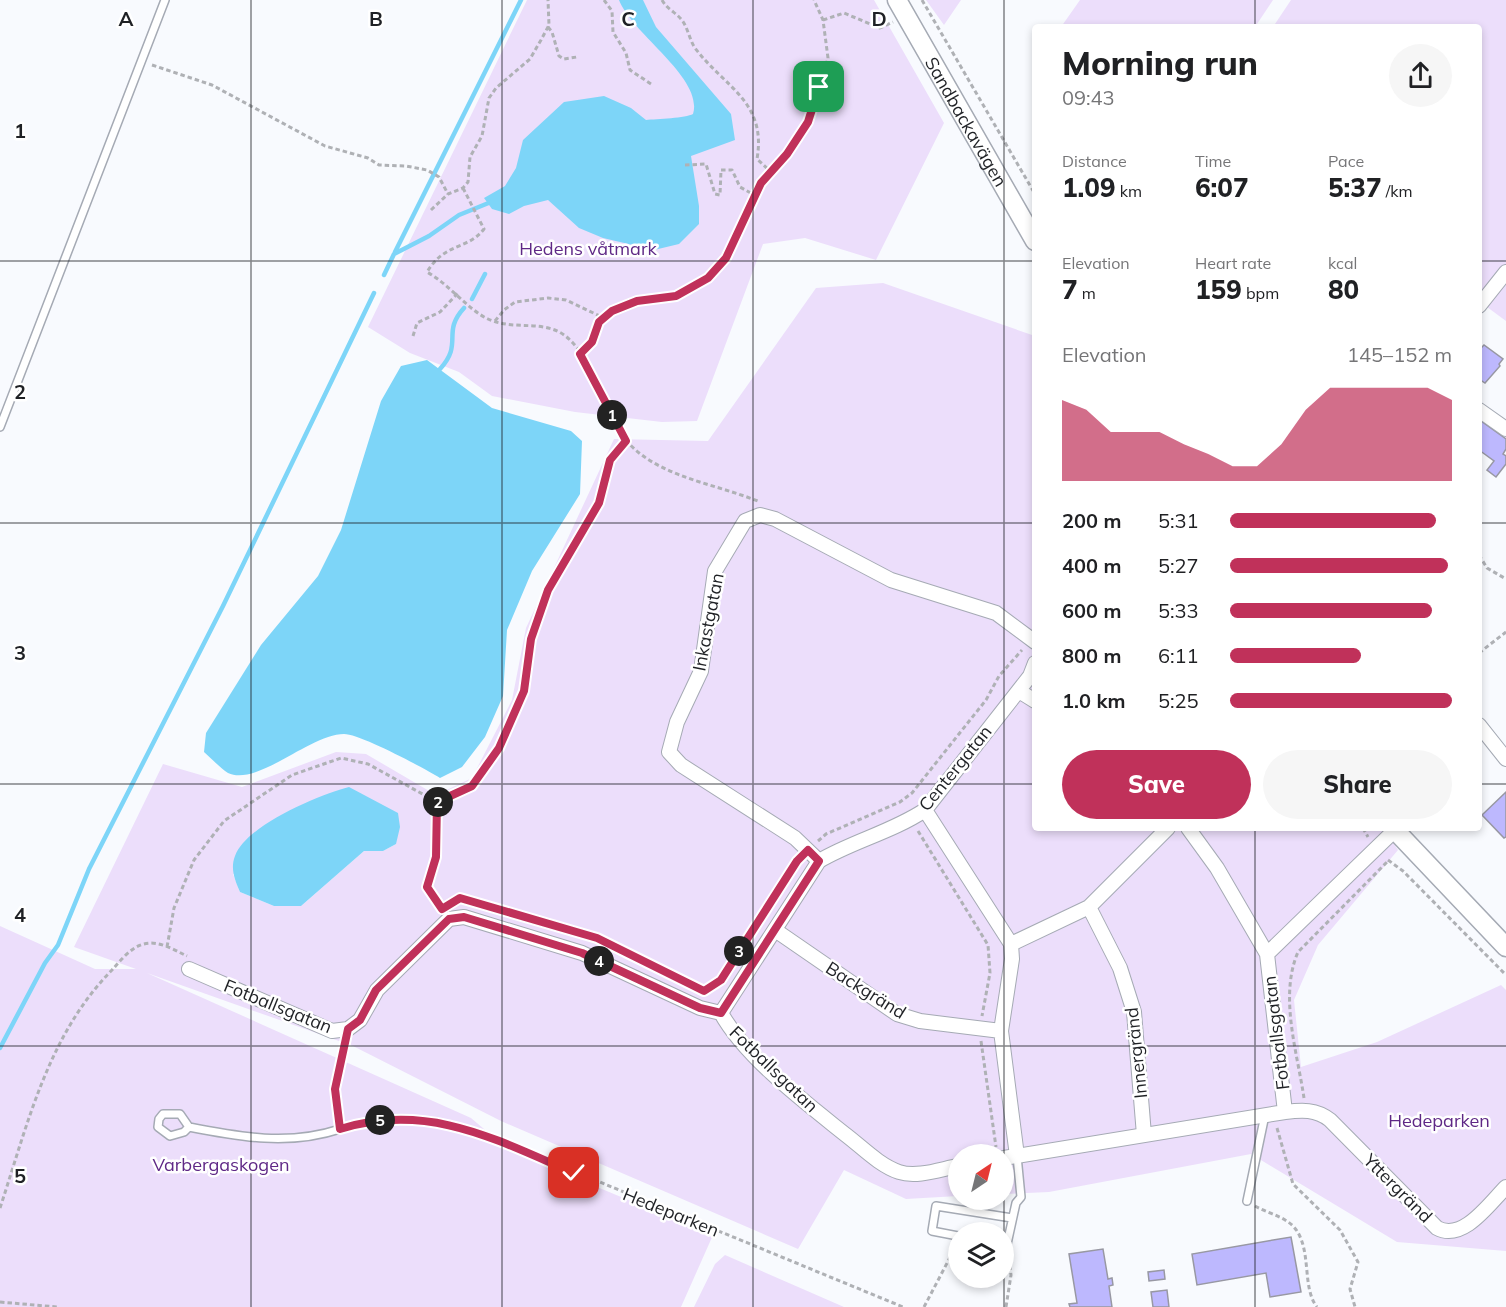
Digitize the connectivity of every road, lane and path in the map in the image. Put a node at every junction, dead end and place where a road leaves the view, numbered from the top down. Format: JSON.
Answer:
{"nodes":[{"id":1,"x":165,"y":0,"type":"edge"},
{"id":2,"x":548,"y":0,"type":"edge"},
{"id":3,"x":604,"y":0,"type":"edge"},
{"id":4,"x":662,"y":0,"type":"edge"},
{"id":5,"x":814,"y":0,"type":"edge"},
{"id":6,"x":897,"y":0,"type":"edge"},
{"id":7,"x":921,"y":0,"type":"edge"},
{"id":8,"x":823,"y":20,"type":"junction"},
{"id":9,"x":897,"y":20,"type":"dead end"},
{"id":10,"x":548,"y":27,"type":"junction"},
{"id":11,"x":577,"y":57,"type":"dead end"},
{"id":12,"x":141,"y":61,"type":"junction"},
{"id":13,"x":651,"y":84,"type":"dead end"},
{"id":14,"x":686,"y":165,"type":"dead end"},
{"id":15,"x":771,"y":172,"type":"junction"},
{"id":16,"x":464,"y":188,"type":"junction"},
{"id":17,"x":1032,"y":189,"type":"edge"},
{"id":18,"x":448,"y":194,"type":"junction"},
{"id":19,"x":756,"y":196,"type":"junction"},
{"id":20,"x":431,"y":210,"type":"dead end"},
{"id":21,"x":1032,"y":236,"type":"edge"},
{"id":22,"x":1506,"y":272,"type":"edge"},
{"id":23,"x":458,"y":294,"type":"junction"},
{"id":24,"x":1482,"y":302,"type":"edge"},
{"id":25,"x":604,"y":318,"type":"junction"},
{"id":26,"x":495,"y":321,"type":"junction"},
{"id":27,"x":413,"y":336,"type":"dead end"},
{"id":28,"x":580,"y":354,"type":"junction"},
{"id":29,"x":1482,"y":412,"type":"edge"},
{"id":30,"x":0,"y":427,"type":"edge"},
{"id":31,"x":1506,"y":429,"type":"edge"},
{"id":32,"x":626,"y":441,"type":"junction"},
{"id":33,"x":765,"y":504,"type":"dead end"},
{"id":34,"x":1482,"y":560,"type":"edge"},
{"id":35,"x":1506,"y":579,"type":"edge"},
{"id":36,"x":1506,"y":632,"type":"edge"},
{"id":37,"x":1032,"y":639,"type":"edge"},
{"id":38,"x":1032,"y":641,"type":"edge"},
{"id":39,"x":1482,"y":651,"type":"edge"},
{"id":40,"x":1032,"y":671,"type":"edge"},
{"id":41,"x":1019,"y":691,"type":"junction"},
{"id":42,"x":1032,"y":698,"type":"edge"},
{"id":43,"x":1482,"y":729,"type":"edge"},
{"id":44,"x":1506,"y":759,"type":"edge"},
{"id":45,"x":437,"y":802,"type":"junction"},
{"id":46,"x":900,"y":802,"type":"junction"},
{"id":47,"x":925,"y":810,"type":"junction"},
{"id":48,"x":911,"y":819,"type":"junction"},
{"id":49,"x":1165,"y":831,"type":"edge"},
{"id":50,"x":1190,"y":831,"type":"edge"},
{"id":51,"x":1365,"y":831,"type":"edge"},
{"id":52,"x":1392,"y":831,"type":"edge"},
{"id":53,"x":1396,"y":831,"type":"edge"},
{"id":54,"x":1376,"y":848,"type":"junction"},
{"id":55,"x":808,"y":850,"type":"junction"},
{"id":56,"x":819,"y":861,"type":"junction"},
{"id":57,"x":1388,"y":861,"type":"junction"},
{"id":58,"x":1089,"y":907,"type":"junction"},
{"id":59,"x":442,"y":909,"type":"junction"},
{"id":60,"x":434,"y":917,"type":"dead end"},
{"id":61,"x":775,"y":930,"type":"junction"},
{"id":62,"x":1011,"y":944,"type":"junction"},
{"id":63,"x":1506,"y":947,"type":"edge"},
{"id":64,"x":167,"y":948,"type":"junction"},
{"id":65,"x":1268,"y":954,"type":"junction"},
{"id":66,"x":189,"y":963,"type":"joint"},
{"id":67,"x":1506,"y":975,"type":"edge"},
{"id":68,"x":721,"y":1013,"type":"junction"},
{"id":69,"x":348,"y":1029,"type":"junction"},
{"id":70,"x":981,"y":1029,"type":"junction"},
{"id":71,"x":1001,"y":1031,"type":"junction"},
{"id":72,"x":1305,"y":1110,"type":"junction"},
{"id":73,"x":1286,"y":1112,"type":"junction"},
{"id":74,"x":1265,"y":1115,"type":"junction"},
{"id":75,"x":189,"y":1127,"type":"junction"},
{"id":76,"x":1277,"y":1128,"type":"dead end"},
{"id":77,"x":340,"y":1129,"type":"junction"},
{"id":78,"x":1144,"y":1136,"type":"junction"},
{"id":79,"x":996,"y":1144,"type":"edge"},
{"id":80,"x":1009,"y":1144,"type":"edge"},
{"id":81,"x":1014,"y":1156,"type":"edge"},
{"id":82,"x":948,"y":1168,"type":"edge"},
{"id":83,"x":1014,"y":1172,"type":"edge"},
{"id":84,"x":1506,"y":1187,"type":"edge"},
{"id":85,"x":1247,"y":1201,"type":"joint"},
{"id":86,"x":0,"y":1208,"type":"edge"},
{"id":87,"x":1012,"y":1218,"type":"junction"},
{"id":88,"x":1011,"y":1222,"type":"edge"},
{"id":89,"x":948,"y":1234,"type":"edge"},
{"id":90,"x":948,"y":1261,"type":"edge"},
{"id":91,"x":1009,"y":1288,"type":"edge"},
{"id":92,"x":0,"y":1302,"type":"edge"},
{"id":93,"x":57,"y":1307,"type":"edge"},
{"id":94,"x":903,"y":1307,"type":"edge"},
{"id":95,"x":924,"y":1307,"type":"edge"},
{"id":96,"x":1006,"y":1307,"type":"edge"},
{"id":97,"x":1317,"y":1307,"type":"edge"},
{"id":98,"x":1355,"y":1307,"type":"edge"}],
"edges":[{"from":1,"to":12,"type":"lane"},
{"from":2,"to":10,"type":"path"},
{"from":3,"to":13,"type":"path"},
{"from":4,"to":15,"type":"path"},
{"from":5,"to":8,"type":"path"},
{"from":6,"to":21,"type":"street","name":"Sandbackavägen"},
{"from":7,"to":17,"type":"path"},
{"from":8,"to":9,"type":"path"},
{"from":8,"to":15,"type":"path"},
{"from":10,"to":11,"type":"path"},
{"from":10,"to":16,"type":"path"},
{"from":12,"to":18,"type":"path"},
{"from":12,"to":30,"type":"lane"},
{"from":14,"to":19,"type":"path"},
{"from":15,"to":19,"type":"path"},
{"from":16,"to":18,"type":"path"},
{"from":16,"to":23,"type":"path"},
{"from":18,"to":20,"type":"path"},
{"from":19,"to":25,"type":"path"},
{"from":22,"to":24,"type":"street"},
{"from":23,"to":26,"type":"path"},
{"from":23,"to":27,"type":"path"},
{"from":25,"to":26,"type":"path"},
{"from":25,"to":28,"type":"path"},
{"from":26,"to":28,"type":"path"},
{"from":28,"to":32,"type":"path"},
{"from":29,"to":31,"type":"street"},
{"from":32,"to":33,"type":"path"},
{"from":32,"to":45,"type":"path"},
{"from":34,"to":35,"type":"path"},
{"from":36,"to":39,"type":"path"},
{"from":37,"to":55,"type":"street","name":"Inkastgatan"},
{"from":38,"to":46,"type":"path"},
{"from":40,"to":41,"type":"street","name":"Centergatan"},
{"from":41,"to":42,"type":"street"},
{"from":41,"to":47,"type":"street","name":"Centergatan"},
{"from":43,"to":44,"type":"street"},
{"from":45,"to":59,"type":"path"},
{"from":45,"to":64,"type":"path"},
{"from":46,"to":48,"type":"path"},
{"from":46,"to":55,"type":"path"},
{"from":47,"to":48,"type":"street","name":"Centergatan"},
{"from":47,"to":62,"type":"street"},
{"from":48,"to":56,"type":"street","name":"Centergatan"},
{"from":48,"to":70,"type":"path"},
{"from":49,"to":58,"type":"street"},
{"from":50,"to":65,"type":"street"},
{"from":51,"to":54,"type":"path"},
{"from":52,"to":54,"type":"street","name":"Fotballsgatan"},
{"from":53,"to":63,"type":"street"},
{"from":54,"to":57,"type":"path"},
{"from":54,"to":65,"type":"street","name":"Fotballsgatan"},
{"from":55,"to":56,"type":"street","name":"Inkastgatan"},
{"from":55,"to":59,"type":"path"},
{"from":56,"to":61,"type":"street","name":"Centergatan"},
{"from":57,"to":67,"type":"path"},
{"from":57,"to":72,"type":"path"},
{"from":58,"to":62,"type":"street"},
{"from":58,"to":78,"type":"street","name":"Innergränd"},
{"from":59,"to":60,"type":"path"},
{"from":61,"to":68,"type":"street","name":"Centergatan"},
{"from":61,"to":70,"type":"street","name":"Backgränd"},
{"from":62,"to":71,"type":"street"},
{"from":64,"to":66,"type":"path"},
{"from":64,"to":86,"type":"path"},
{"from":65,"to":73,"type":"street","name":"Fotballsgatan"},
{"from":66,"to":69,"type":"street","name":"Fotballsgatan"},
{"from":68,"to":69,"type":"street","name":"Fotballsgatan"},
{"from":68,"to":82,"type":"street","name":"Fotballsgatan"},
{"from":69,"to":77,"type":"lane"},
{"from":70,"to":71,"type":"street","name":"Backgränd"},
{"from":70,"to":79,"type":"path"},
{"from":71,"to":80,"type":"street"},
{"from":72,"to":73,"type":"street","name":"Yttergränd"},
{"from":72,"to":84,"type":"street","name":"Yttergränd"},
{"from":73,"to":74,"type":"street","name":"Fotballsgatan"},
{"from":74,"to":78,"type":"street","name":"Fotballsgatan"},
{"from":74,"to":85,"type":"lane"},
{"from":75,"to":75,"type":"lane"},
{"from":75,"to":77,"type":"lane"},
{"from":76,"to":98,"type":"path"},
{"from":77,"to":94,"type":"path","name":"Hedeparken"},
{"from":78,"to":81,"type":"street","name":"Fotballsgatan"},
{"from":83,"to":87,"type":"lane"},
{"from":85,"to":97,"type":"path"},
{"from":87,"to":88,"type":"lane"},
{"from":87,"to":89,"type":"lane"},
{"from":90,"to":95,"type":"path"},
{"from":91,"to":96,"type":"path"},
{"from":92,"to":93,"type":"path"}]}
